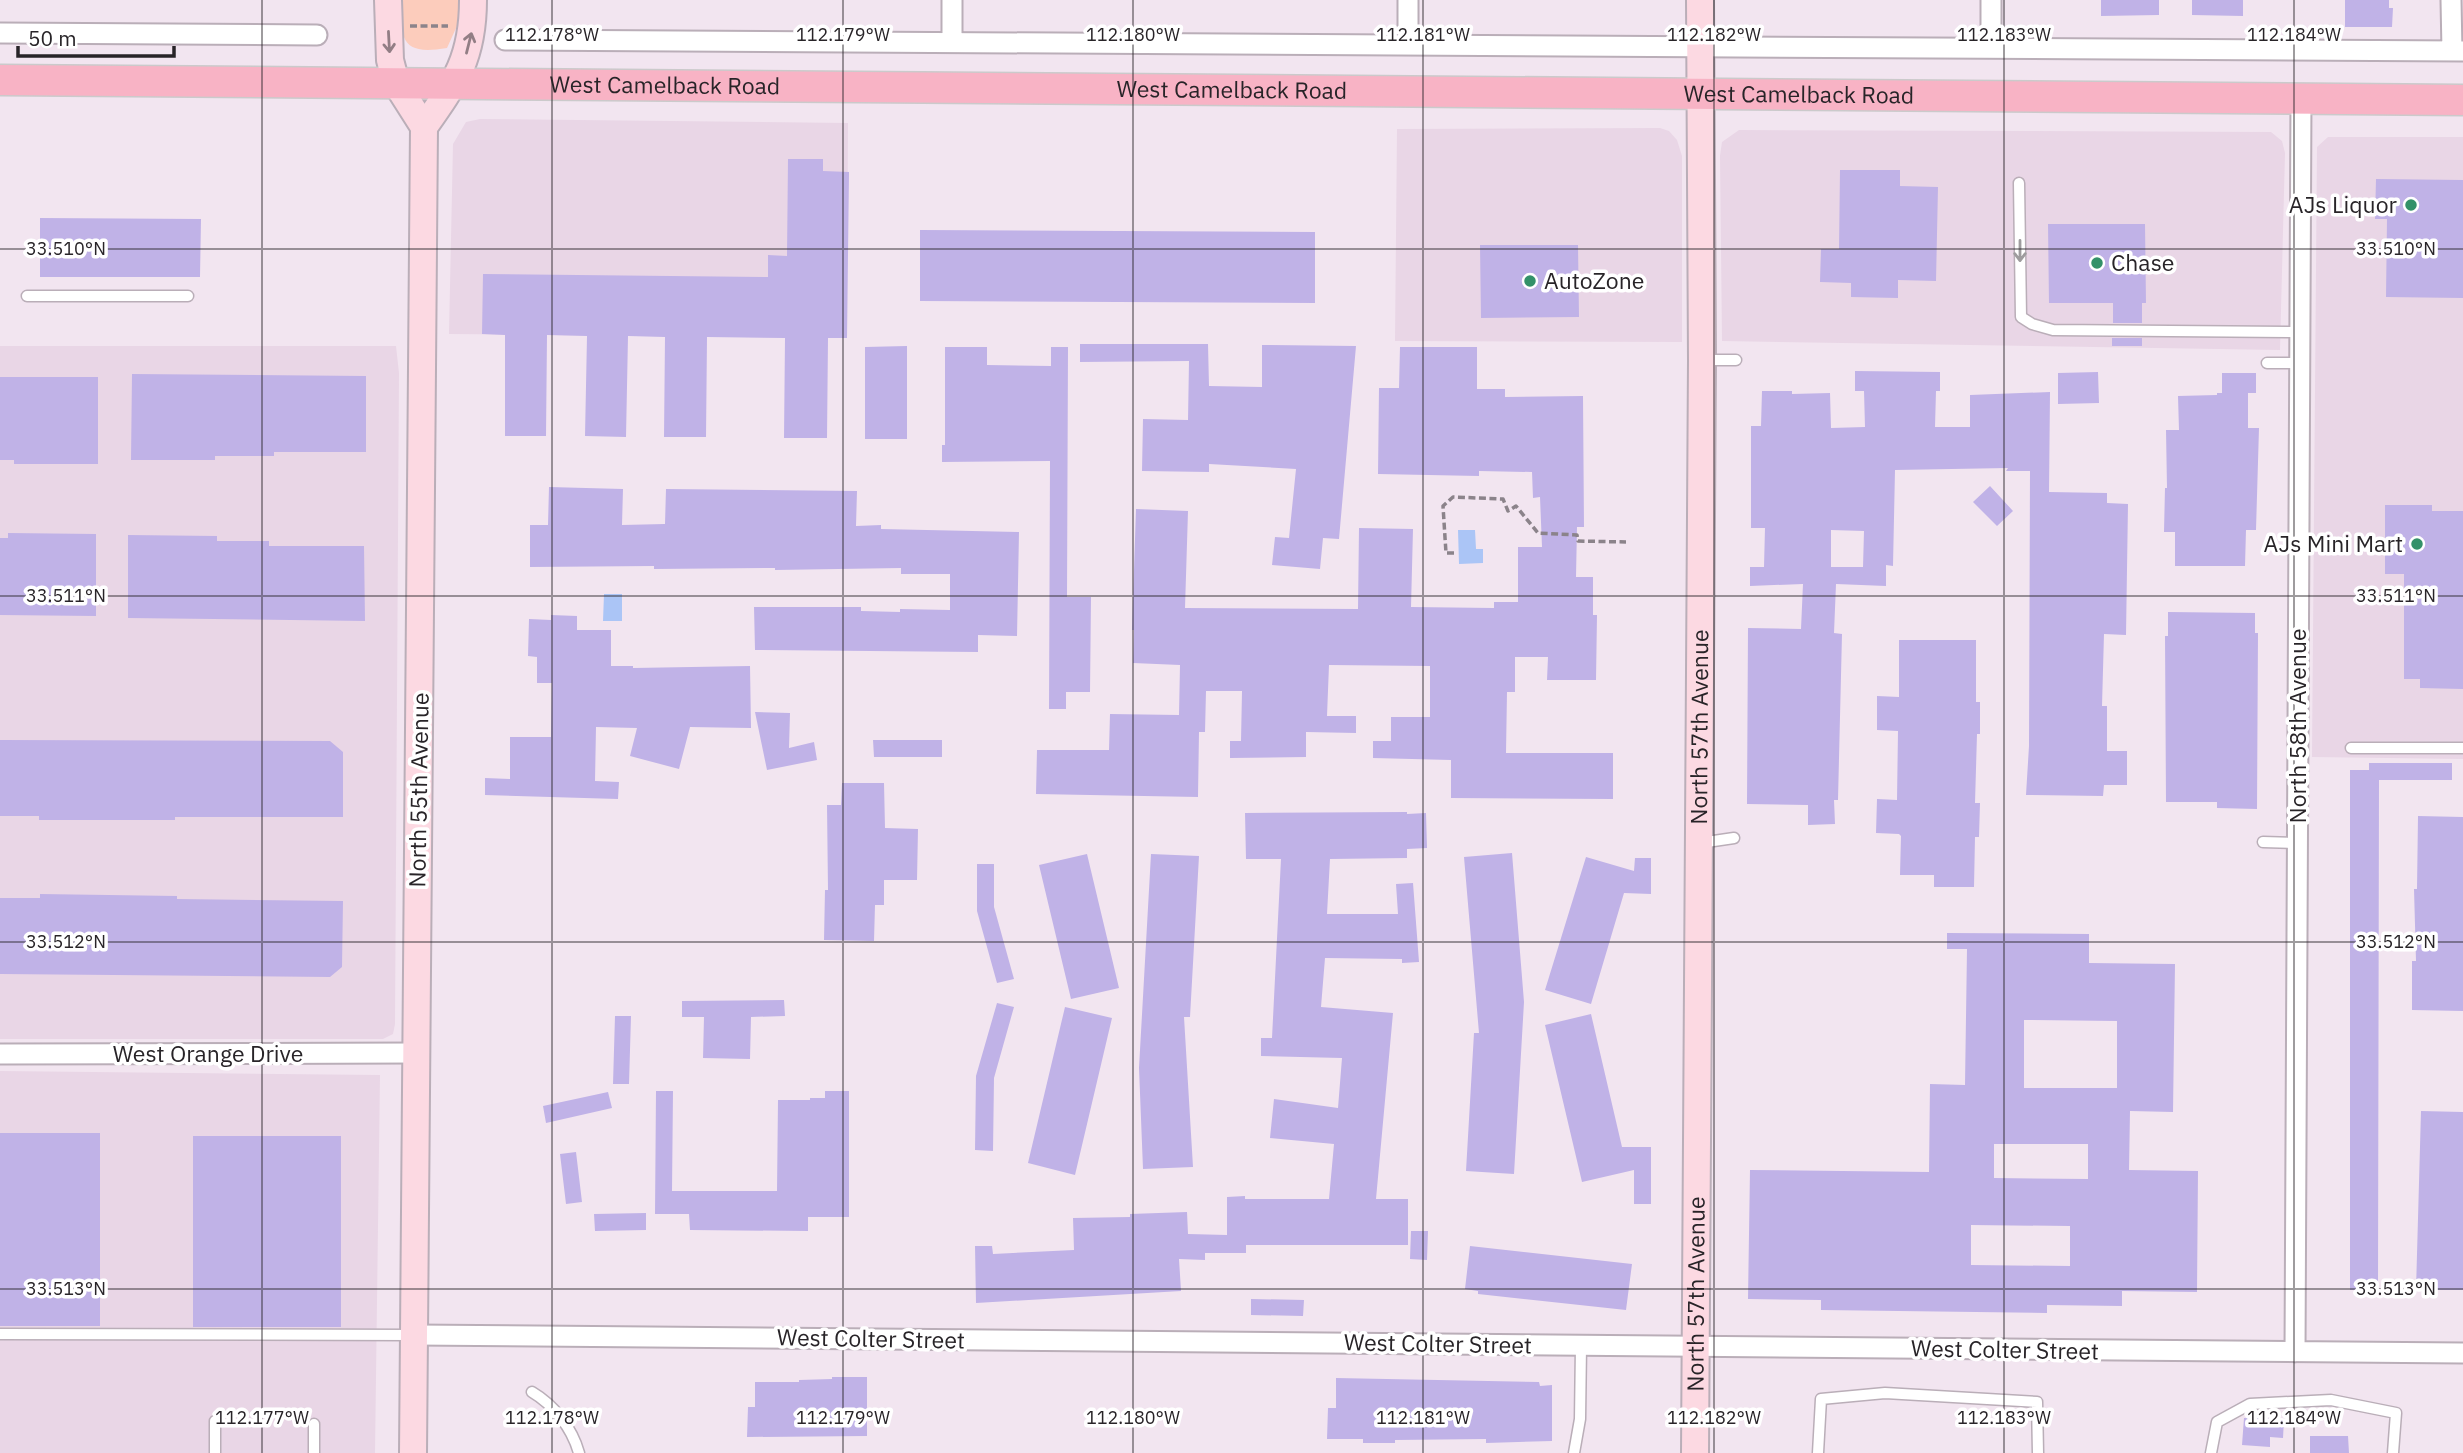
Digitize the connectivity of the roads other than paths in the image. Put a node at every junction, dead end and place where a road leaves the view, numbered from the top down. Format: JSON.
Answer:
{"nodes":[{"id":1,"x":388,"y":0,"type":"edge"},
{"id":2,"x":473,"y":0,"type":"edge"},
{"id":3,"x":952,"y":0,"type":"edge"},
{"id":4,"x":1408,"y":0,"type":"edge"},
{"id":5,"x":1700,"y":0,"type":"edge"},
{"id":6,"x":1991,"y":0,"type":"edge"},
{"id":7,"x":2451,"y":0,"type":"edge"},
{"id":8,"x":0,"y":33,"type":"edge"},
{"id":9,"x":317,"y":35,"type":"dead end"},
{"id":10,"x":505,"y":40,"type":"dead end"},
{"id":11,"x":952,"y":42,"type":"junction"},
{"id":12,"x":1408,"y":45,"type":"junction"},
{"id":13,"x":1699,"y":45,"type":"junction"},
{"id":14,"x":1991,"y":47,"type":"junction"},
{"id":15,"x":2457,"y":51,"type":"edge"},
{"id":16,"x":0,"y":80,"type":"edge"},
{"id":17,"x":396,"y":83,"type":"junction"},
{"id":18,"x":455,"y":83,"type":"junction"},
{"id":19,"x":1700,"y":93,"type":"junction"},
{"id":20,"x":2301,"y":99,"type":"junction"},
{"id":21,"x":2463,"y":100,"type":"edge"},
{"id":22,"x":424,"y":127,"type":"junction"},
{"id":23,"x":2019,"y":183,"type":"dead end"},
{"id":24,"x":27,"y":296,"type":"dead end"},
{"id":25,"x":188,"y":296,"type":"dead end"},
{"id":26,"x":2300,"y":332,"type":"junction"},
{"id":27,"x":1702,"y":360,"type":"junction"},
{"id":28,"x":1737,"y":360,"type":"dead end"},
{"id":29,"x":2267,"y":363,"type":"dead end"},
{"id":30,"x":2299,"y":363,"type":"junction"},
{"id":31,"x":2351,"y":748,"type":"dead end"},
{"id":32,"x":2463,"y":748,"type":"edge"},
{"id":33,"x":1734,"y":838,"type":"dead end"},
{"id":34,"x":2263,"y":842,"type":"dead end"},
{"id":35,"x":1699,"y":843,"type":"junction"},
{"id":36,"x":2297,"y":843,"type":"junction"},
{"id":37,"x":416,"y":1053,"type":"junction"},
{"id":38,"x":0,"y":1054,"type":"edge"},
{"id":39,"x":0,"y":1334,"type":"edge"},
{"id":40,"x":414,"y":1335,"type":"junction"},
{"id":41,"x":1581,"y":1346,"type":"junction"},
{"id":42,"x":1696,"y":1347,"type":"junction"},
{"id":43,"x":2295,"y":1352,"type":"junction"},
{"id":44,"x":2463,"y":1353,"type":"edge"},
{"id":45,"x":531,"y":1392,"type":"dead end"},
{"id":46,"x":215,"y":1421,"type":"dead end"},
{"id":47,"x":314,"y":1424,"type":"dead end"},
{"id":48,"x":215,"y":1453,"type":"edge"},
{"id":49,"x":314,"y":1453,"type":"edge"},
{"id":50,"x":413,"y":1453,"type":"edge"},
{"id":51,"x":579,"y":1453,"type":"edge"},
{"id":52,"x":1573,"y":1453,"type":"edge"},
{"id":53,"x":1695,"y":1453,"type":"edge"},
{"id":54,"x":1818,"y":1453,"type":"edge"},
{"id":55,"x":2038,"y":1453,"type":"edge"},
{"id":56,"x":2211,"y":1453,"type":"edge"},
{"id":57,"x":2393,"y":1453,"type":"edge"}],
"edges":[{"from":1,"to":17,"type":"street","one_way":true},
{"from":18,"to":2,"type":"street","one_way":true},
{"from":3,"to":11,"type":"street"},
{"from":4,"to":12,"type":"street"},
{"from":5,"to":13,"type":"street","name":"North 57th Avenue"},
{"from":6,"to":14,"type":"street"},
{"from":7,"to":15,"type":"street"},
{"from":8,"to":9,"type":"street"},
{"from":10,"to":11,"type":"street","name":"West Camelback Road"},
{"from":11,"to":12,"type":"street","name":"West Camelback Road"},
{"from":12,"to":13,"type":"street","name":"West Camelback Road"},
{"from":13,"to":14,"type":"street","name":"West Camelback Road"},
{"from":13,"to":19,"type":"street","name":"North 57th Avenue"},
{"from":14,"to":15,"type":"street","name":"West Camelback Road"},
{"from":16,"to":17,"type":"main road","name":"West Camelback Road"},
{"from":17,"to":18,"type":"main road","name":"West Camelback Road"},
{"from":17,"to":22,"type":"street"},
{"from":18,"to":19,"type":"main road","name":"West Camelback Road"},
{"from":18,"to":22,"type":"street"},
{"from":19,"to":20,"type":"main road","name":"West Camelback Road"},
{"from":19,"to":27,"type":"street","name":"North 57th Avenue"},
{"from":20,"to":21,"type":"main road","name":"West Camelback Road"},
{"from":20,"to":26,"type":"street","name":"North 58th Avenue"},
{"from":22,"to":37,"type":"street","name":"North 55th Avenue"},
{"from":23,"to":26,"type":"lane","one_way":true},
{"from":24,"to":25,"type":"lane"},
{"from":26,"to":30,"type":"street","name":"North 58th Avenue"},
{"from":27,"to":28,"type":"lane"},
{"from":27,"to":35,"type":"street","name":"North 57th Avenue"},
{"from":29,"to":30,"type":"lane"},
{"from":30,"to":36,"type":"street","name":"North 58th Avenue"},
{"from":31,"to":32,"type":"lane"},
{"from":33,"to":35,"type":"lane"},
{"from":34,"to":36,"type":"lane"},
{"from":35,"to":42,"type":"street","name":"North 57th Avenue"},
{"from":36,"to":43,"type":"street","name":"North 58th Avenue"},
{"from":37,"to":38,"type":"street","name":"West Orange Drive"},
{"from":37,"to":40,"type":"street","name":"North 55th Avenue"},
{"from":39,"to":40,"type":"lane"},
{"from":40,"to":41,"type":"street","name":"West Colter Street"},
{"from":40,"to":50,"type":"street","name":"North 55th Avenue"},
{"from":41,"to":42,"type":"street","name":"West Colter Street"},
{"from":41,"to":52,"type":"lane"},
{"from":42,"to":43,"type":"street","name":"West Colter Street"},
{"from":42,"to":53,"type":"street","name":"North 57th Avenue"},
{"from":43,"to":44,"type":"street","name":"West Colter Street"},
{"from":45,"to":51,"type":"lane"},
{"from":46,"to":48,"type":"lane"},
{"from":47,"to":49,"type":"lane"},
{"from":54,"to":55,"type":"lane"},
{"from":56,"to":57,"type":"lane"}]}
